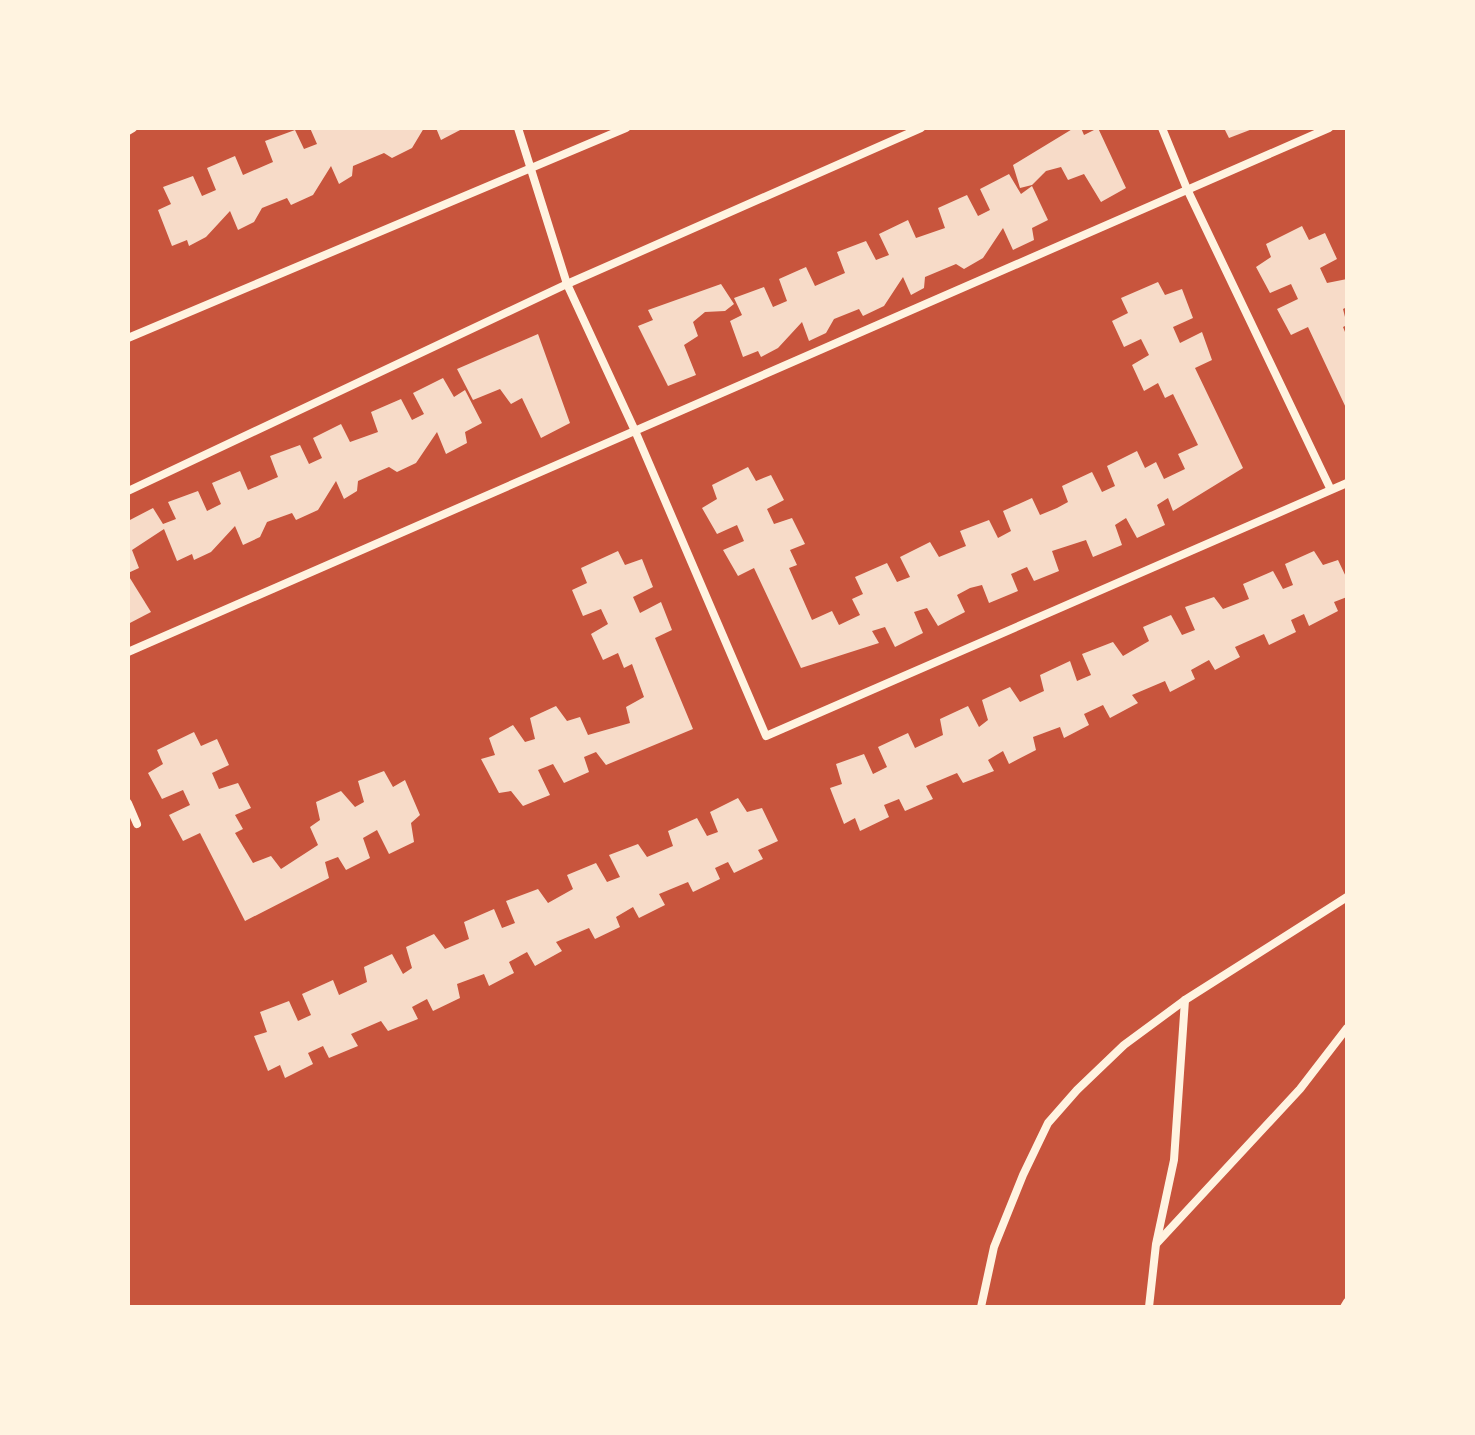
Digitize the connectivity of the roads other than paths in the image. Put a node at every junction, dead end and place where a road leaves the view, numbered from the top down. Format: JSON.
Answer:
{"nodes":[{"id":1,"x":518,"y":128,"type":"edge"},
{"id":2,"x":626,"y":128,"type":"edge"},
{"id":3,"x":921,"y":128,"type":"edge"},
{"id":4,"x":1162,"y":128,"type":"edge"},
{"id":5,"x":1329,"y":128,"type":"edge"},
{"id":6,"x":532,"y":168,"type":"junction"},
{"id":7,"x":1187,"y":189,"type":"junction"},
{"id":8,"x":567,"y":284,"type":"junction"},
{"id":9,"x":128,"y":338,"type":"edge"},
{"id":10,"x":636,"y":433,"type":"junction"},
{"id":11,"x":1347,"y":483,"type":"edge"},
{"id":12,"x":1330,"y":488,"type":"junction"},
{"id":13,"x":128,"y":491,"type":"edge"},
{"id":14,"x":128,"y":652,"type":"edge"},
{"id":15,"x":128,"y":803,"type":"edge"},
{"id":16,"x":137,"y":824,"type":"dead end"},
{"id":17,"x":1347,"y":897,"type":"edge"},
{"id":18,"x":1185,"y":1000,"type":"junction"},
{"id":19,"x":1347,"y":1028,"type":"edge"},
{"id":20,"x":1156,"y":1244,"type":"junction"},
{"id":21,"x":1347,"y":1302,"type":"edge"},
{"id":22,"x":981,"y":1307,"type":"edge"},
{"id":23,"x":1149,"y":1307,"type":"edge"},
{"id":24,"x":1344,"y":1307,"type":"edge"}],
"edges":[{"from":1,"to":6,"type":"street"},
{"from":2,"to":6,"type":"street"},
{"from":3,"to":8,"type":"street"},
{"from":4,"to":7,"type":"street"},
{"from":5,"to":7,"type":"street"},
{"from":6,"to":8,"type":"street"},
{"from":6,"to":9,"type":"street"},
{"from":7,"to":10,"type":"street"},
{"from":7,"to":12,"type":"street"},
{"from":8,"to":10,"type":"street"},
{"from":8,"to":13,"type":"street"},
{"from":10,"to":12,"type":"street"},
{"from":10,"to":14,"type":"street"},
{"from":11,"to":12,"type":"street"},
{"from":15,"to":16,"type":"street"},
{"from":17,"to":18,"type":"street"},
{"from":18,"to":20,"type":"street"},
{"from":18,"to":22,"type":"street"},
{"from":19,"to":20,"type":"street"},
{"from":20,"to":23,"type":"street"},
{"from":21,"to":24,"type":"street"}]}
